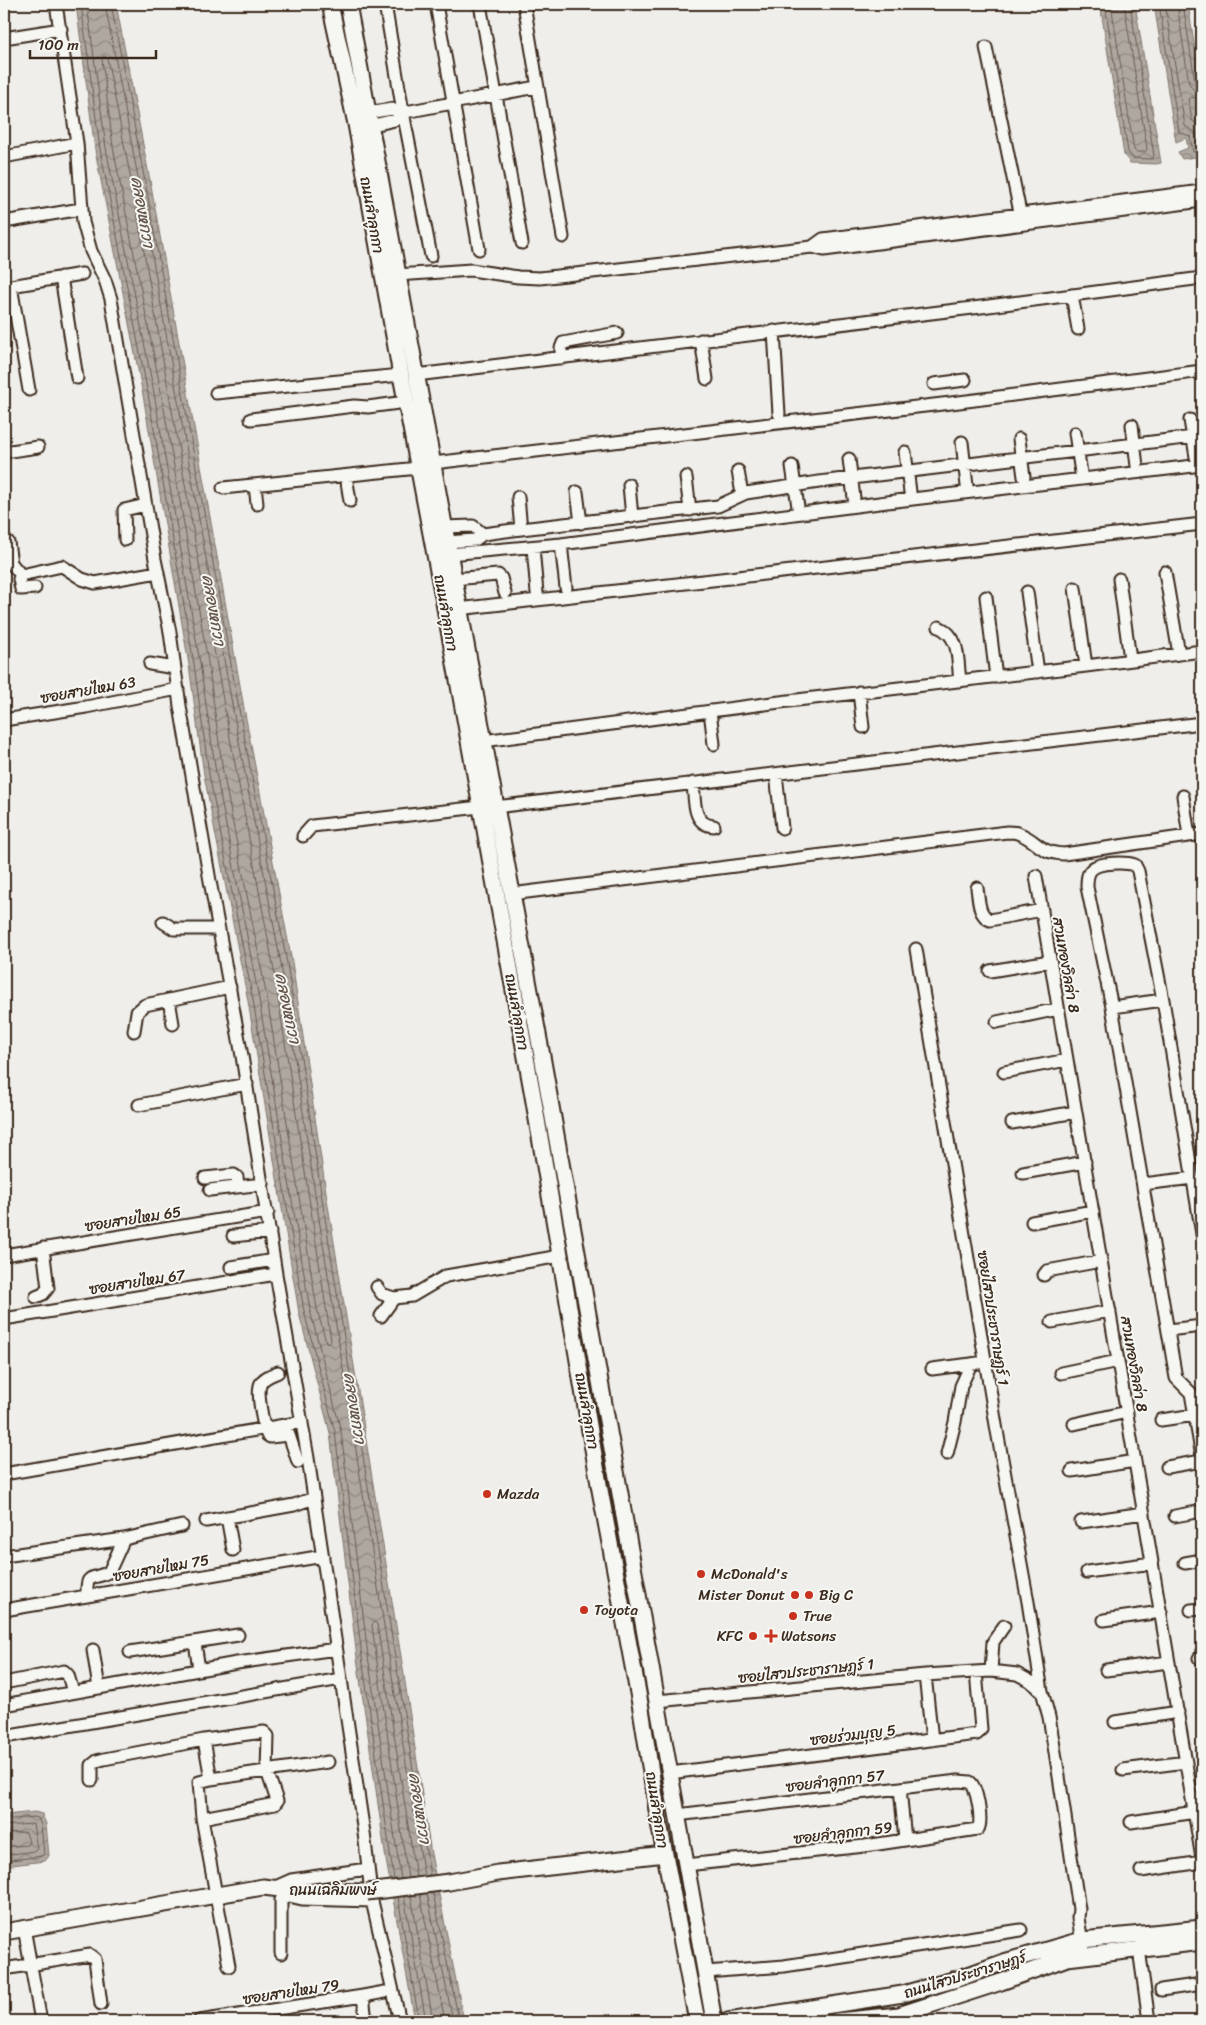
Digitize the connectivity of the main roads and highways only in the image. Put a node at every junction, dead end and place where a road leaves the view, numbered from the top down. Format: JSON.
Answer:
{"nodes":[{"id":1,"x":330,"y":4,"type":"edge"},
{"id":2,"x":348,"y":4,"type":"edge"},
{"id":3,"x":425,"y":466,"type":"junction"},
{"id":4,"x":487,"y":807,"type":"junction"},
{"id":5,"x":665,"y":1854,"type":"junction"},
{"id":6,"x":1202,"y":1928,"type":"edge"},
{"id":7,"x":4,"y":1932,"type":"edge"},
{"id":8,"x":1202,"y":1942,"type":"edge"},
{"id":9,"x":1122,"y":1943,"type":"junction"},
{"id":10,"x":1087,"y":1947,"type":"junction"},
{"id":11,"x":710,"y":1998,"type":"junction"},
{"id":12,"x":697,"y":2021,"type":"edge"},
{"id":13,"x":714,"y":2021,"type":"edge"},
{"id":14,"x":731,"y":2021,"type":"edge"},
{"id":15,"x":837,"y":2021,"type":"edge"}],
"edges":[{"from":1,"to":3,"type":"main road","name":"ถนนลำลูกกา"},
{"from":2,"to":3,"type":"main road","name":"ถนนลำลูกกา"},
{"from":3,"to":4,"type":"main road","name":"ถนนลำลูกกา"},
{"from":3,"to":4,"type":"main road","name":"ถนนลำลูกกา"},
{"from":4,"to":5,"type":"main road","name":"ถนนลำลูกกา"},
{"from":4,"to":11,"type":"main road","name":"ถนนลำลูกกา"},
{"from":5,"to":7,"type":"main road","name":"ถนนเฉลิมพงษ์","bridge":true},
{"from":5,"to":12,"type":"main road","name":"ถนนลำลูกกา"},
{"from":6,"to":9,"type":"main road","name":"ถนนไสวประชาราษฎร์"},
{"from":8,"to":9,"type":"main road","name":"ถนนไสวประชาราษฎร์"},
{"from":9,"to":10,"type":"main road","name":"ถนนไสวประชาราษฎร์"},
{"from":10,"to":14,"type":"main road","name":"ถนนไสวประชาราษฎร์"},
{"from":10,"to":15,"type":"main road","name":"ถนนไสวประชาราษฎร์"},
{"from":11,"to":13,"type":"main road","name":"ถนนลำลูกกา"},
{"from":11,"to":14,"type":"main road"}]}
